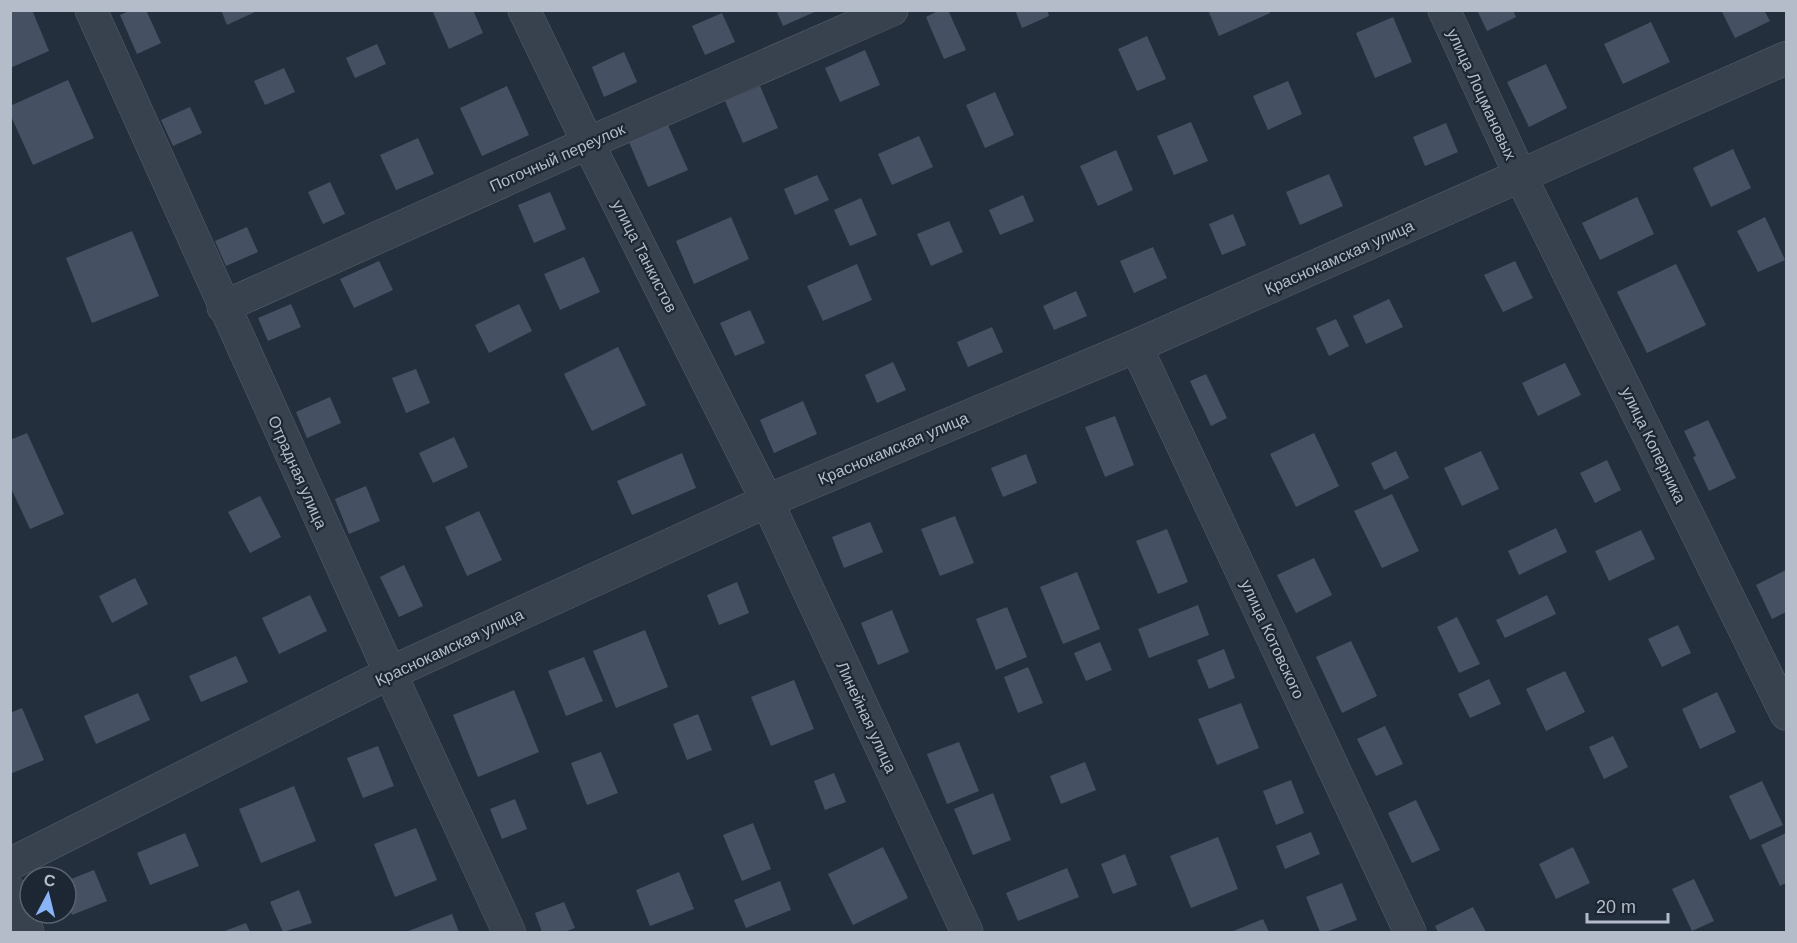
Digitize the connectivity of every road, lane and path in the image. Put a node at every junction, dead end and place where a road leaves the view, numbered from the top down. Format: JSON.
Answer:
{"nodes":[{"id":1,"x":91,"y":10,"type":"edge"},
{"id":2,"x":524,"y":10,"type":"edge"},
{"id":3,"x":892,"y":10,"type":"edge"},
{"id":4,"x":1444,"y":10,"type":"edge"},
{"id":5,"x":1786,"y":58,"type":"edge"},
{"id":6,"x":588,"y":143,"type":"junction"},
{"id":7,"x":1521,"y":177,"type":"junction"},
{"id":8,"x":223,"y":307,"type":"junction"},
{"id":9,"x":1136,"y":346,"type":"junction"},
{"id":10,"x":767,"y":501,"type":"junction"},
{"id":11,"x":390,"y":674,"type":"junction"},
{"id":12,"x":1786,"y":714,"type":"edge"},
{"id":13,"x":10,"y":864,"type":"edge"},
{"id":14,"x":10,"y":891,"type":"edge"},
{"id":15,"x":28,"y":933,"type":"edge"},
{"id":16,"x":508,"y":933,"type":"edge"},
{"id":17,"x":967,"y":933,"type":"edge"},
{"id":18,"x":1410,"y":933,"type":"edge"}],
"edges":[{"from":1,"to":8,"type":"street","name":"Отрадная улица"},
{"from":2,"to":6,"type":"street","name":"улица Танкистов"},
{"from":3,"to":6,"type":"street","name":"Поточный переулок"},
{"from":4,"to":7,"type":"street","name":"улица Лоцмановых"},
{"from":5,"to":7,"type":"street","name":"Краснокамская улица"},
{"from":6,"to":8,"type":"street","name":"Поточный переулок"},
{"from":6,"to":10,"type":"street","name":"улица Танкистов"},
{"from":7,"to":9,"type":"street","name":"Краснокамская улица"},
{"from":7,"to":12,"type":"street","name":"улица Коперника"},
{"from":8,"to":11,"type":"street","name":"Отрадная улица"},
{"from":9,"to":10,"type":"street","name":"Краснокамская улица"},
{"from":9,"to":18,"type":"street","name":"улица Котовского"},
{"from":10,"to":11,"type":"street","name":"Краснокамская улица"},
{"from":10,"to":17,"type":"street","name":"Линейная улица"},
{"from":11,"to":13,"type":"street","name":"Краснокамская улица"},
{"from":11,"to":16,"type":"street","name":"Отрадная улица"},
{"from":14,"to":15,"type":"street"}]}
